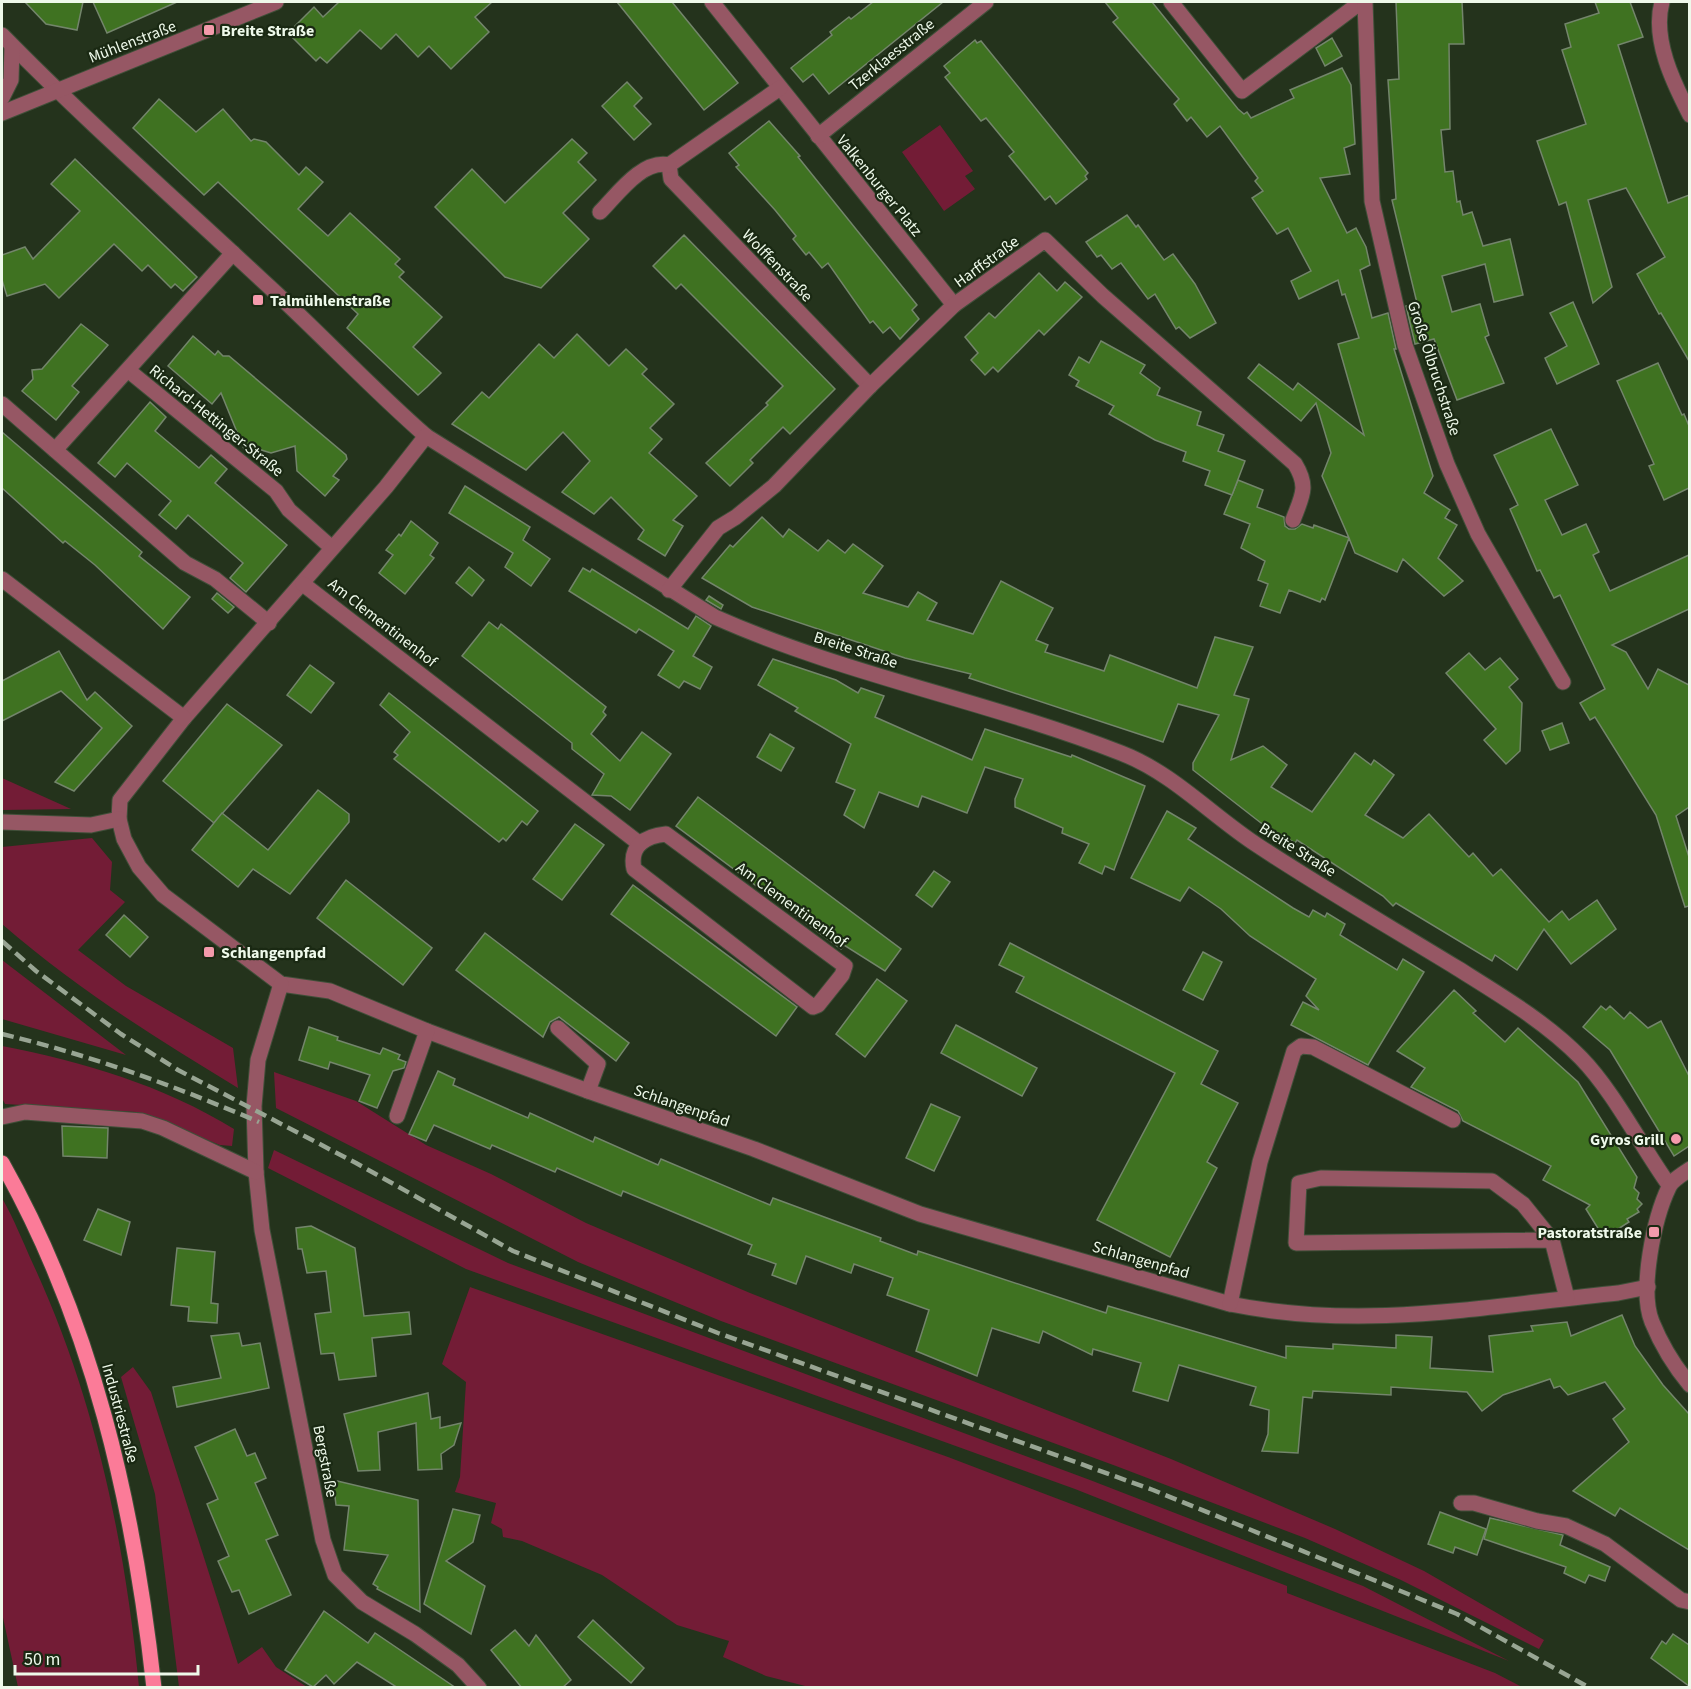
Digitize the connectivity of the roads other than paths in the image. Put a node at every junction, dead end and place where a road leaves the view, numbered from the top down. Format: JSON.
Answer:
{"nodes":[{"id":1,"x":276,"y":2,"type":"edge"},
{"id":2,"x":712,"y":2,"type":"edge"},
{"id":3,"x":986,"y":2,"type":"edge"},
{"id":4,"x":1172,"y":2,"type":"edge"},
{"id":5,"x":1363,"y":2,"type":"edge"},
{"id":6,"x":1662,"y":2,"type":"edge"},
{"id":7,"x":7,"y":41,"type":"edge"},
{"id":8,"x":780,"y":88,"type":"junction"},
{"id":9,"x":56,"y":90,"type":"junction"},
{"id":10,"x":2,"y":98,"type":"edge"},
{"id":11,"x":2,"y":113,"type":"edge"},
{"id":12,"x":1689,"y":115,"type":"edge"},
{"id":13,"x":818,"y":136,"type":"junction"},
{"id":14,"x":669,"y":165,"type":"junction"},
{"id":15,"x":600,"y":212,"type":"dead end"},
{"id":16,"x":233,"y":253,"type":"junction"},
{"id":17,"x":954,"y":305,"type":"junction"},
{"id":18,"x":129,"y":370,"type":"junction"},
{"id":19,"x":870,"y":386,"type":"junction"},
{"id":20,"x":2,"y":404,"type":"edge"},
{"id":21,"x":426,"y":436,"type":"junction"},
{"id":22,"x":55,"y":450,"type":"junction"},
{"id":23,"x":1293,"y":520,"type":"dead end"},
{"id":24,"x":332,"y":548,"type":"junction"},
{"id":25,"x":2,"y":579,"type":"edge"},
{"id":26,"x":303,"y":584,"type":"junction"},
{"id":27,"x":669,"y":590,"type":"junction"},
{"id":28,"x":269,"y":623,"type":"junction"},
{"id":29,"x":1563,"y":682,"type":"dead end"},
{"id":30,"x":184,"y":718,"type":"junction"},
{"id":31,"x":119,"y":819,"type":"junction"},
{"id":32,"x":2,"y":822,"type":"edge"},
{"id":33,"x":640,"y":844,"type":"junction"},
{"id":34,"x":281,"y":984,"type":"junction"},
{"id":35,"x":558,"y":1028,"type":"dead end"},
{"id":36,"x":427,"y":1031,"type":"junction"},
{"id":37,"x":588,"y":1091,"type":"junction"},
{"id":38,"x":397,"y":1116,"type":"dead end"},
{"id":39,"x":2,"y":1117,"type":"edge"},
{"id":40,"x":1453,"y":1120,"type":"dead end"},
{"id":41,"x":2,"y":1163,"type":"edge"},
{"id":42,"x":1689,"y":1170,"type":"edge"},
{"id":43,"x":256,"y":1172,"type":"junction"},
{"id":44,"x":1670,"y":1185,"type":"junction"},
{"id":45,"x":1552,"y":1240,"type":"junction"},
{"id":46,"x":1648,"y":1287,"type":"junction"},
{"id":47,"x":1567,"y":1298,"type":"junction"},
{"id":48,"x":1230,"y":1304,"type":"junction"},
{"id":49,"x":1689,"y":1385,"type":"edge"},
{"id":50,"x":1461,"y":1503,"type":"dead end"},
{"id":51,"x":1689,"y":1602,"type":"edge"},
{"id":52,"x":154,"y":1688,"type":"edge"},
{"id":53,"x":479,"y":1688,"type":"edge"}],
"edges":[{"from":1,"to":9,"type":"street","name":"Mühlenstraße"},
{"from":2,"to":8,"type":"street","name":"Valkenburger Platz"},
{"from":3,"to":13,"type":"street","name":"Tzerklaesstraße"},
{"from":4,"to":5,"type":"street","name":"Große Ölbruchstraße"},
{"from":5,"to":29,"type":"street","name":"Große Ölbruchstraße"},
{"from":6,"to":12,"type":"street"},
{"from":7,"to":9,"type":"street","name":"Breite Straße"},
{"from":7,"to":10,"type":"street"},
{"from":8,"to":13,"type":"street","name":"Valkenburger Platz"},
{"from":8,"to":14,"type":"street"},
{"from":9,"to":11,"type":"street","name":"Mühlenstraße"},
{"from":9,"to":16,"type":"street","name":"Breite Straße"},
{"from":13,"to":17,"type":"street","name":"Valkenburger Platz"},
{"from":14,"to":15,"type":"street"},
{"from":14,"to":19,"type":"street","name":"Wolffenstraße"},
{"from":16,"to":18,"type":"street","name":"Richard-Hettinger-Straße"},
{"from":16,"to":21,"type":"street","name":"Breite Straße"},
{"from":17,"to":19,"type":"street","name":"Harffstraße"},
{"from":17,"to":23,"type":"street","name":"Harffstraße"},
{"from":18,"to":22,"type":"street","name":"Richard-Hettinger-Straße"},
{"from":18,"to":24,"type":"street","name":"Richard-Hettinger-Straße"},
{"from":19,"to":27,"type":"street","name":"Harffstraße"},
{"from":20,"to":22,"type":"street"},
{"from":21,"to":24,"type":"street"},
{"from":21,"to":27,"type":"street","name":"Breite Straße"},
{"from":22,"to":28,"type":"street"},
{"from":24,"to":26,"type":"street"},
{"from":25,"to":30,"type":"street"},
{"from":26,"to":28,"type":"street"},
{"from":26,"to":33,"type":"street","name":"Am Clementinenhof"},
{"from":27,"to":44,"type":"street","name":"Breite Straße"},
{"from":28,"to":30,"type":"street"},
{"from":30,"to":31,"type":"street"},
{"from":31,"to":32,"type":"street"},
{"from":31,"to":34,"type":"street","name":"Schlangenpfad"},
{"from":33,"to":33,"type":"street","name":"Am Clementinenhof"},
{"from":34,"to":36,"type":"street","name":"Schlangenpfad"},
{"from":34,"to":43,"type":"street","name":"Bergstraße"},
{"from":35,"to":37,"type":"street"},
{"from":36,"to":37,"type":"street","name":"Schlangenpfad"},
{"from":36,"to":38,"type":"street"},
{"from":37,"to":48,"type":"street","name":"Schlangenpfad"},
{"from":39,"to":43,"type":"street"},
{"from":40,"to":48,"type":"street"},
{"from":41,"to":52,"type":"main road","name":"Industriestraße"},
{"from":42,"to":44,"type":"street"},
{"from":43,"to":53,"type":"street","name":"Bergstraße"},
{"from":44,"to":46,"type":"street"},
{"from":45,"to":45,"type":"street"},
{"from":45,"to":47,"type":"street"},
{"from":46,"to":47,"type":"street","name":"Schlangenpfad"},
{"from":46,"to":49,"type":"street"},
{"from":47,"to":48,"type":"street","name":"Schlangenpfad"},
{"from":50,"to":51,"type":"street"}]}
